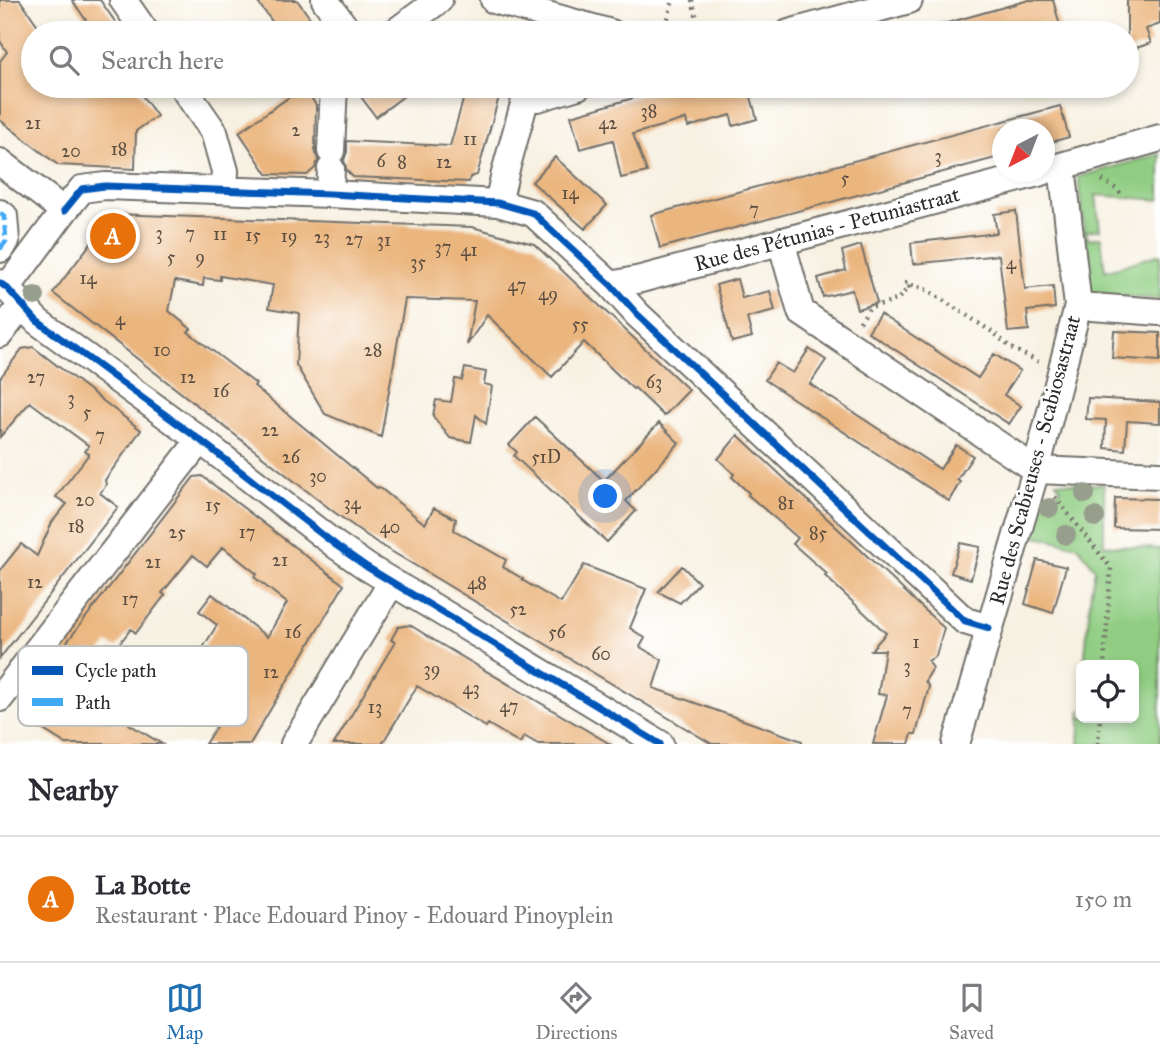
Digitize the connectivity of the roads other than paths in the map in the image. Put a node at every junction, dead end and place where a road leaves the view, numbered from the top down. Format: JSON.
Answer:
{"nodes":[{"id":1,"x":123,"y":0,"type":"edge"},
{"id":2,"x":325,"y":0,"type":"edge"},
{"id":3,"x":439,"y":0,"type":"edge"},
{"id":4,"x":494,"y":0,"type":"edge"},
{"id":5,"x":909,"y":0,"type":"edge"},
{"id":6,"x":138,"y":21,"type":"edge"},
{"id":7,"x":340,"y":21,"type":"edge"},
{"id":8,"x":410,"y":21,"type":"edge"},
{"id":9,"x":539,"y":21,"type":"edge"},
{"id":10,"x":833,"y":21,"type":"edge"},
{"id":11,"x":190,"y":98,"type":"edge"},
{"id":12,"x":334,"y":98,"type":"edge"},
{"id":13,"x":526,"y":98,"type":"edge"},
{"id":14,"x":1160,"y":138,"type":"edge"},
{"id":15,"x":0,"y":162,"type":"edge"},
{"id":16,"x":1055,"y":169,"type":"edge"},
{"id":17,"x":331,"y":171,"type":"junction"},
{"id":18,"x":1005,"y":182,"type":"edge"},
{"id":19,"x":1052,"y":182,"type":"edge"},
{"id":20,"x":224,"y":190,"type":"junction"},
{"id":21,"x":498,"y":203,"type":"junction"},
{"id":22,"x":64,"y":211,"type":"junction"},
{"id":23,"x":781,"y":241,"type":"junction"},
{"id":24,"x":611,"y":285,"type":"junction"},
{"id":25,"x":10,"y":292,"type":"edge"},
{"id":26,"x":1078,"y":306,"type":"junction"},
{"id":27,"x":1160,"y":312,"type":"edge"},
{"id":28,"x":0,"y":334,"type":"edge"},
{"id":29,"x":200,"y":440,"type":"junction"},
{"id":30,"x":1035,"y":470,"type":"junction"},
{"id":31,"x":1160,"y":475,"type":"edge"},
{"id":32,"x":393,"y":582,"type":"junction"},
{"id":33,"x":989,"y":628,"type":"junction"},
{"id":34,"x":40,"y":646,"type":"edge"},
{"id":35,"x":18,"y":675,"type":"edge"},
{"id":36,"x":0,"y":698,"type":"edge"},
{"id":37,"x":631,"y":737,"type":"edge"},
{"id":38,"x":294,"y":744,"type":"edge"},
{"id":39,"x":660,"y":744,"type":"edge"},
{"id":40,"x":956,"y":744,"type":"edge"}],
"edges":[{"from":1,"to":6,"type":"street"},
{"from":2,"to":7,"type":"street"},
{"from":3,"to":8,"type":"street"},
{"from":4,"to":9,"type":"street"},
{"from":5,"to":10,"type":"street"},
{"from":11,"to":20,"type":"street"},
{"from":12,"to":17,"type":"street"},
{"from":13,"to":21,"type":"street"},
{"from":14,"to":16,"type":"street","name":"Rue des Pétunias - Petuniastraat"},
{"from":15,"to":22,"type":"street"},
{"from":17,"to":20,"type":"street"},
{"from":17,"to":21,"type":"street"},
{"from":18,"to":23,"type":"street","name":"Rue des Pétunias - Petuniastraat"},
{"from":19,"to":26,"type":"street","name":"Rue des Scabieuses - Scabiosastraat"},
{"from":20,"to":22,"type":"street"},
{"from":21,"to":24,"type":"street"},
{"from":22,"to":25,"type":"street"},
{"from":23,"to":24,"type":"street","name":"Rue des Pétunias - Petuniastraat"},
{"from":23,"to":30,"type":"street"},
{"from":24,"to":33,"type":"street"},
{"from":25,"to":28,"type":"street"},
{"from":25,"to":29,"type":"street"},
{"from":26,"to":27,"type":"street"},
{"from":26,"to":30,"type":"street","name":"Rue des Scabieuses - Scabiosastraat"},
{"from":29,"to":32,"type":"street"},
{"from":29,"to":34,"type":"street"},
{"from":30,"to":31,"type":"street"},
{"from":30,"to":33,"type":"street","name":"Rue des Scabieuses - Scabiosastraat"},
{"from":32,"to":37,"type":"street"},
{"from":32,"to":38,"type":"street"},
{"from":33,"to":40,"type":"street","name":"Rue des Scabieuses - Scabiosastraat"},
{"from":35,"to":36,"type":"street"},
{"from":37,"to":39,"type":"street"}]}
